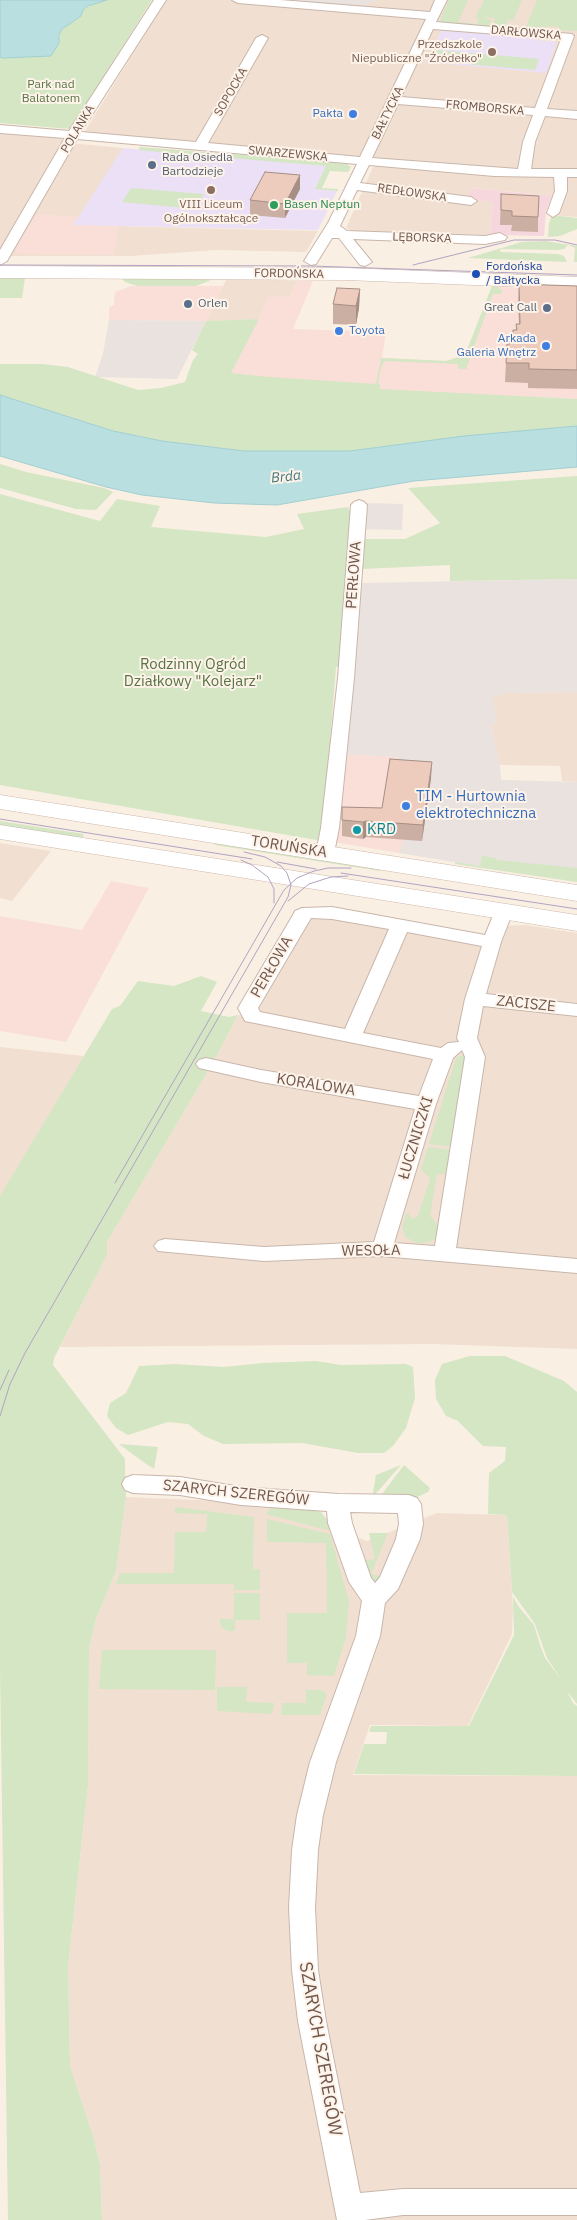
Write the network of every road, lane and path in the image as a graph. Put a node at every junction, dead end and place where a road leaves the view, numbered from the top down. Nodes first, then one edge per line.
1 (160, 0) edge
2 (238, 0) edge
3 (441, 0) edge
4 (432, 20) junction
5 (262, 38) dead end
6 (394, 100) junction
7 (539, 113) junction
8 (577, 115) edge
9 (0, 130) edge
10 (73, 136) junction
11 (200, 146) junction
12 (365, 161) junction
13 (524, 173) junction
14 (577, 173) edge
15 (560, 174) junction
16 (353, 186) junction
17 (470, 201) dead end
18 (553, 213) dead end
19 (335, 231) junction
20 (500, 237) dead end
21 (0, 261) edge
22 (311, 261) junction
23 (354, 270) junction
24 (577, 270) edge
25 (0, 272) edge
26 (327, 274) junction
27 (577, 283) edge
28 (359, 505) dead end
29 (0, 802) edge
30 (0, 832) edge
31 (324, 853) junction
32 (577, 893) edge
33 (504, 912) junction
34 (577, 923) edge
35 (400, 926) junction
36 (492, 942) junction
37 (475, 999) junction
38 (577, 1010) edge
39 (352, 1037) junction
40 (467, 1038) junction
41 (444, 1055) junction
42 (206, 1064) dead end
43 (426, 1104) junction
44 (165, 1246) dead end
45 (382, 1248) junction
46 (445, 1254) junction
47 (577, 1266) edge
48 (134, 1484) dead end
49 (338, 1503) junction
50 (374, 1598) junction
51 (577, 2202) edge
52 (350, 2214) edge

1 - 10 street, POLANKA
2 - 4 street
3 - 4 street, BAŁTYCKA
4 - 6 street, BAŁTYCKA
4 - 7 street, DARŁOWSKA
5 - 11 street, SOPOCKA
6 - 7 street, FROMBORSKA
6 - 12 street, BAŁTYCKA
7 - 8 street, FROMBORSKA
7 - 13 street, DARŁOWSKA
9 - 10 street, SWARZEWSKA
10 - 11 street, SWARZEWSKA
10 - 21 street, POLANKA
11 - 12 street, SWARZEWSKA
12 - 13 street, SWARZEWSKA
12 - 16 street, BAŁTYCKA
13 - 15 street, SWARZEWSKA
14 - 15 street, SWARZEWSKA
15 - 18 street
16 - 17 street, REDŁOWSKA
16 - 19 street, BAŁTYCKA
19 - 20 street, LĘBORSKA
19 - 22 street, BAŁTYCKA
19 - 23 street
21 - 22 main road, FORDOŃSKA
22 - 23 main road, FORDOŃSKA
22 - 26 main road
23 - 24 main road, FORDOŃSKA
23 - 26 main road, FORDOŃSKA
23 - 27 main road, FORDOŃSKA
25 - 26 main road, FORDOŃSKA
28 - 31 street, PERŁOWA
29 - 31 main road, TORUŃSKA
30 - 33 main road, TORUŃSKA
31 - 32 main road, TORUŃSKA
33 - 34 main road, TORUŃSKA
33 - 36 street
35 - 36 street, PERŁOWA
35 - 39 street
35 - 39 street, PERŁOWA
36 - 37 street
37 - 38 street, ZACISZE
37 - 40 street
39 - 41 street, PERŁOWA
40 - 41 street
40 - 46 street
41 - 43 street, ŁUCZNICZKI
42 - 43 street, KORALOWA
43 - 45 street, ŁUCZNICZKI
44 - 45 street, WESOŁA
45 - 46 street, WESOŁA
46 - 47 street, WESOŁA
48 - 49 street, SZARYCH SZEREGÓW
49 - 50 street
49 - 50 street, SZARYCH SZEREGÓW
50 - 52 street, SZARYCH SZEREGÓW
51 - 52 street, SZARYCH SZEREGÓW

